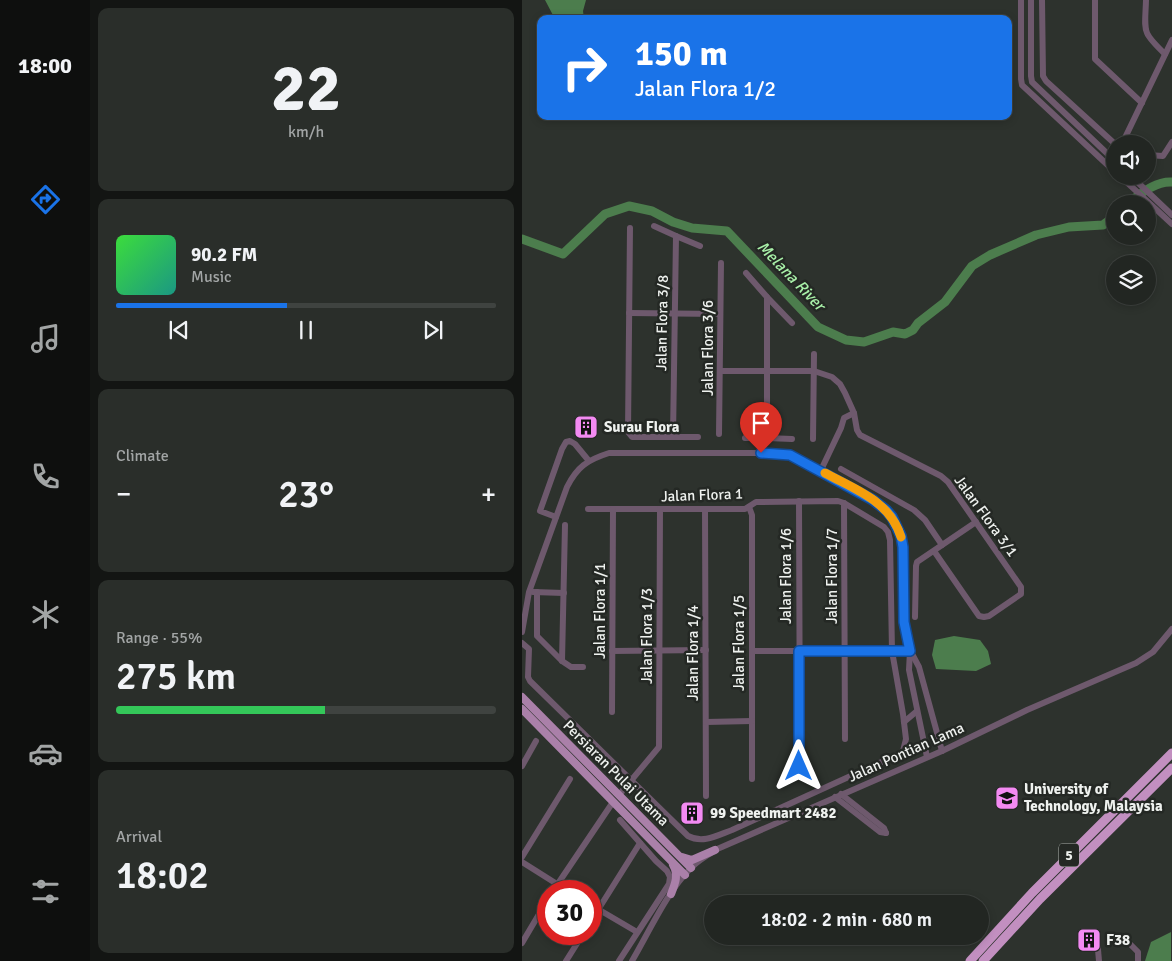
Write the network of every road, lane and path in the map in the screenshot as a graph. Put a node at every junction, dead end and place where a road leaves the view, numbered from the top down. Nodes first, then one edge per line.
1 (1021, 0) edge
2 (1031, 0) edge
3 (1042, 0) edge
4 (1095, 0) edge
5 (1146, 0) edge
6 (1172, 40) edge
7 (1165, 54) junction
8 (1142, 103) junction
9 (1126, 135) edge
10 (1106, 136) edge
11 (1172, 142) edge
12 (1106, 152) edge
13 (1156, 156) edge
14 (1106, 164) edge
15 (1130, 185) edge
16 (1141, 185) edge
17 (1143, 195) edge
18 (1148, 195) edge
19 (1156, 204) edge
20 (1156, 205) edge
21 (1172, 215) edge
22 (1172, 224) edge
23 (654, 226) dead end
24 (630, 228) dead end
25 (676, 236) junction
26 (700, 246) dead end
27 (721, 263) dead end
28 (746, 273) dead end
29 (767, 297) junction
30 (629, 313) junction
31 (675, 314) junction
32 (720, 314) junction
33 (792, 323) dead end
34 (814, 354) dead end
35 (720, 371) junction
36 (767, 371) junction
37 (814, 371) junction
38 (854, 413) junction
39 (720, 434) dead end
40 (673, 437) junction
41 (698, 437) dead end
42 (744, 438) dead end
43 (767, 438) junction
44 (792, 438) dead end
45 (813, 439) dead end
46 (589, 461) junction
47 (841, 469) dead end
48 (820, 470) junction
49 (799, 502) junction
50 (844, 503) junction
51 (749, 507) junction
52 (588, 509) dead end
53 (613, 509) junction
54 (660, 509) junction
55 (705, 509) junction
56 (556, 517) junction
57 (976, 522) junction
58 (565, 525) dead end
59 (942, 545) junction
60 (934, 550) junction
61 (529, 592) junction
62 (537, 592) junction
63 (564, 593) junction
64 (915, 617) dead end
65 (1172, 629) edge
66 (522, 632) edge
67 (522, 643) edge
68 (659, 650) junction
69 (706, 650) junction
70 (612, 651) junction
71 (799, 651) junction
72 (845, 651) junction
73 (892, 651) junction
74 (910, 651) junction
75 (752, 652) junction
76 (562, 661) junction
77 (583, 667) dead end
78 (522, 697) edge
79 (522, 709) edge
80 (917, 711) junction
81 (612, 712) dead end
82 (907, 720) junction
83 (752, 721) junction
84 (706, 722) junction
85 (921, 728) junction
86 (845, 739) dead end
87 (536, 741) dead end
88 (942, 750) junction
89 (1172, 753) edge
90 (927, 757) junction
91 (522, 766) edge
92 (1172, 768) edge
93 (800, 771) dead end
94 (570, 779) dead end
95 (752, 779) dead end
96 (632, 781) junction
97 (841, 794) junction
98 (619, 796) junction
99 (706, 796) dead end
100 (834, 797) junction
101 (613, 802) junction
102 (620, 820) dead end
103 (640, 843) junction
104 (715, 850) junction
105 (676, 854) junction
106 (522, 856) edge
107 (668, 857) junction
108 (522, 862) edge
109 (691, 868) junction
110 (685, 875) junction
111 (549, 880) edge
112 (560, 880) edge
113 (671, 894) junction
114 (602, 903) edge
115 (602, 911) edge
116 (537, 918) edge
117 (637, 932) junction
118 (1097, 938) dead end
119 (1126, 940) dead end
120 (522, 943) edge
121 (576, 945) edge
122 (566, 961) edge
123 (619, 961) edge
124 (632, 961) edge
125 (970, 961) edge
126 (983, 961) edge
127 (1099, 961) edge
128 (1138, 961) edge

1 - 14 street
2 - 12 street
3 - 10 street
4 - 8 street
5 - 7 street
6 - 7 street
7 - 8 street
8 - 9 street
11 - 13 street
15 - 17 street
16 - 18 street
19 - 21 street
20 - 22 street
23 - 25 street
24 - 30 street
25 - 26 street
25 - 31 street, Jalan Flora 3/8
27 - 32 street, Jalan Flora 3/6
28 - 29 street
29 - 33 street
29 - 36 street
30 - 31 street
30 - 40 street
31 - 32 street
31 - 40 street, Jalan Flora 3/8
32 - 35 street, Jalan Flora 3/6
34 - 37 street
35 - 36 street
35 - 39 street, Jalan Flora 3/6
36 - 37 street
36 - 43 street
37 - 38 street, Jalan Flora 3/1
37 - 45 street
38 - 48 street
38 - 57 street, Jalan Flora 3/1
40 - 41 street
42 - 43 street
43 - 44 street
46 - 48 street
46 - 56 street
46 - 56 street
47 - 59 street
48 - 74 street
49 - 50 street, Jalan Flora 1
49 - 51 street, Jalan Flora 1
49 - 71 street, Jalan Flora 1/6
50 - 72 street, Jalan Flora 1/7
50 - 73 street, Jalan Flora 1
51 - 55 street, Jalan Flora 1
51 - 75 street, Jalan Flora 1/5
52 - 53 street, Jalan Flora 1
53 - 54 street, Jalan Flora 1
53 - 70 street, Jalan Flora 1/1
54 - 55 street, Jalan Flora 1
54 - 68 street, Jalan Flora 1/3
55 - 69 street, Jalan Flora 1/4
56 - 61 street
57 - 59 street
57 - 60 street, Jalan Flora 3/1
58 - 63 street
59 - 60 street
60 - 64 street
61 - 62 street
61 - 66 street
62 - 63 street
62 - 76 street
63 - 76 street
65 - 88 street, Jalan Pontian Lama
67 - 96 street
68 - 69 street
68 - 70 street
68 - 96 street, Jalan Flora 1/3
69 - 84 street, Jalan Flora 1/4
70 - 81 street, Jalan Flora 1/1
71 - 72 street
71 - 75 street
71 - 93 street, Jalan Flora 1/6
72 - 73 street
72 - 86 street, Jalan Flora 1/7
73 - 74 street
73 - 82 street
74 - 80 street
74 - 88 street
75 - 83 street, Jalan Flora 1/5
76 - 77 street
78 - 98 main road, Persiaran Pulai Utama
79 - 101 main road, Persiaran Pulai Utama
80 - 82 street
80 - 85 street
82 - 85 street
82 - 96 street
83 - 84 street
83 - 95 street, Jalan Flora 1/5
84 - 99 street, Jalan Flora 1/4
85 - 90 street
87 - 91 street
88 - 90 street, Jalan Pontian Lama
89 - 125 highway, 5
90 - 97 street, Jalan Pontian Lama
92 - 126 highway, 5
94 - 106 street
96 - 98 street, Jalan Flora 1/3
97 - 100 street, Jalan Pontian Lama
97 - 100 street
98 - 101 main road
98 - 105 main road, Persiaran Pulai Utama
100 - 104 street, Jalan Pontian Lama
101 - 107 main road, Persiaran Pulai Utama
101 - 112 street
102 - 103 street
103 - 114 street
103 - 117 street
104 - 105 main road
104 - 109 street, Jalan Pontian Lama
105 - 109 main road, Persiaran Pulai Utama
107 - 110 main road, Persiaran Pulai Utama
107 - 113 main road
108 - 111 street
109 - 110 street, Jalan Pontian Lama
110 - 113 street, Jalan Pontian Lama
113 - 124 street, Jalan Pontian Lama
115 - 117 street
116 - 120 street
117 - 123 street
118 - 127 street
119 - 128 street
121 - 122 street

